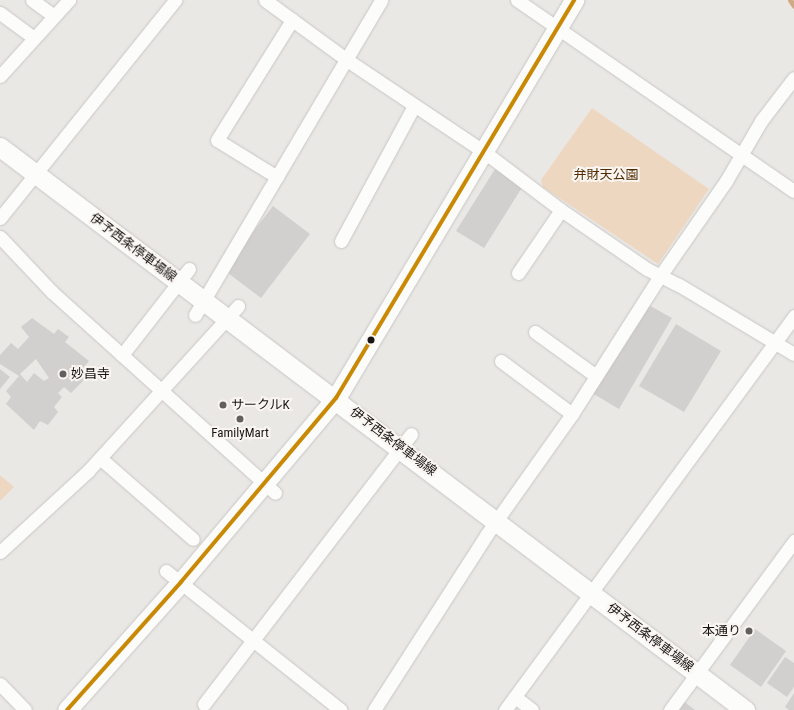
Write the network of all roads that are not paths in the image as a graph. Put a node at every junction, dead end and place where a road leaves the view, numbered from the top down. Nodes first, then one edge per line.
1 (32, 0) edge
2 (69, 0) edge
3 (175, 0) edge
4 (264, 0) edge
5 (381, 0) edge
6 (517, 0) edge
7 (574, 0) edge
8 (0, 13) edge
9 (54, 16) junction
10 (292, 20) junction
11 (558, 28) junction
12 (34, 38) junction
13 (347, 60) junction
14 (0, 76) edge
15 (794, 78) edge
16 (414, 106) junction
17 (0, 147) edge
18 (482, 151) junction
19 (741, 156) junction
20 (36, 174) junction
21 (277, 177) junction
22 (794, 191) edge
23 (561, 210) junction
24 (0, 218) edge
25 (0, 237) edge
26 (341, 241) dead end
27 (518, 273) dead end
28 (184, 276) junction
29 (660, 276) junction
30 (199, 308) junction
31 (233, 312) junction
32 (794, 316) edge
33 (535, 332) dead end
34 (775, 343) junction
35 (794, 354) edge
36 (122, 355) junction
37 (501, 361) dead end
38 (596, 376) junction
39 (161, 391) junction
40 (336, 398) junction
41 (572, 414) junction
42 (405, 441) junction
43 (100, 458) junction
44 (270, 488) junction
45 (498, 521) junction
46 (193, 539) dead end
47 (794, 541) edge
48 (0, 552) edge
49 (166, 571) dead end
50 (181, 582) junction
51 (591, 593) junction
52 (252, 640) junction
53 (697, 674) junction
54 (0, 684) edge
55 (515, 697) junction
56 (204, 704) dead end
57 (25, 710) edge
58 (67, 710) edge
59 (341, 710) edge
60 (374, 710) edge
61 (505, 710) edge
62 (532, 710) edge
63 (670, 710) edge
64 (745, 710) edge

1 - 9 street
2 - 9 street
3 - 20 street
4 - 10 street
5 - 13 street
6 - 11 street
7 - 11 main road
8 - 12 street
9 - 12 street
10 - 13 street
10 - 21 street
11 - 18 main road
11 - 19 street
12 - 14 street
13 - 16 street
13 - 21 street
15 - 19 street
16 - 18 street
16 - 26 street
17 - 20 main road, 伊予西条停車場線
18 - 23 street
18 - 40 main road
19 - 22 street
19 - 29 street
20 - 24 street
20 - 28 main road, 伊予西条停車場線
21 - 30 street
23 - 27 street
23 - 29 street
25 - 36 street
28 - 30 main road, 伊予西条停車場線
28 - 36 street
29 - 34 street
29 - 38 street
30 - 31 main road, 伊予西条停車場線
31 - 39 street
31 - 40 main road, 伊予西条停車場線
32 - 34 street
33 - 38 street
34 - 35 street
34 - 51 street
36 - 39 street
37 - 41 street
38 - 41 street
39 - 43 street
39 - 44 street
40 - 42 main road, 伊予西条停車場線
40 - 44 main road
41 - 45 street
42 - 45 main road, 伊予西条停車場線
42 - 52 street
43 - 46 street
43 - 48 street
44 - 50 main road
45 - 51 main road, 伊予西条停車場線
45 - 60 street
47 - 53 street
49 - 50 street
50 - 52 street
50 - 58 main road
51 - 53 main road, 伊予西条停車場線
51 - 55 street
52 - 56 street
52 - 59 street
53 - 63 street
53 - 64 main road, 伊予西条停車場線
54 - 57 street
55 - 61 street
55 - 62 street

